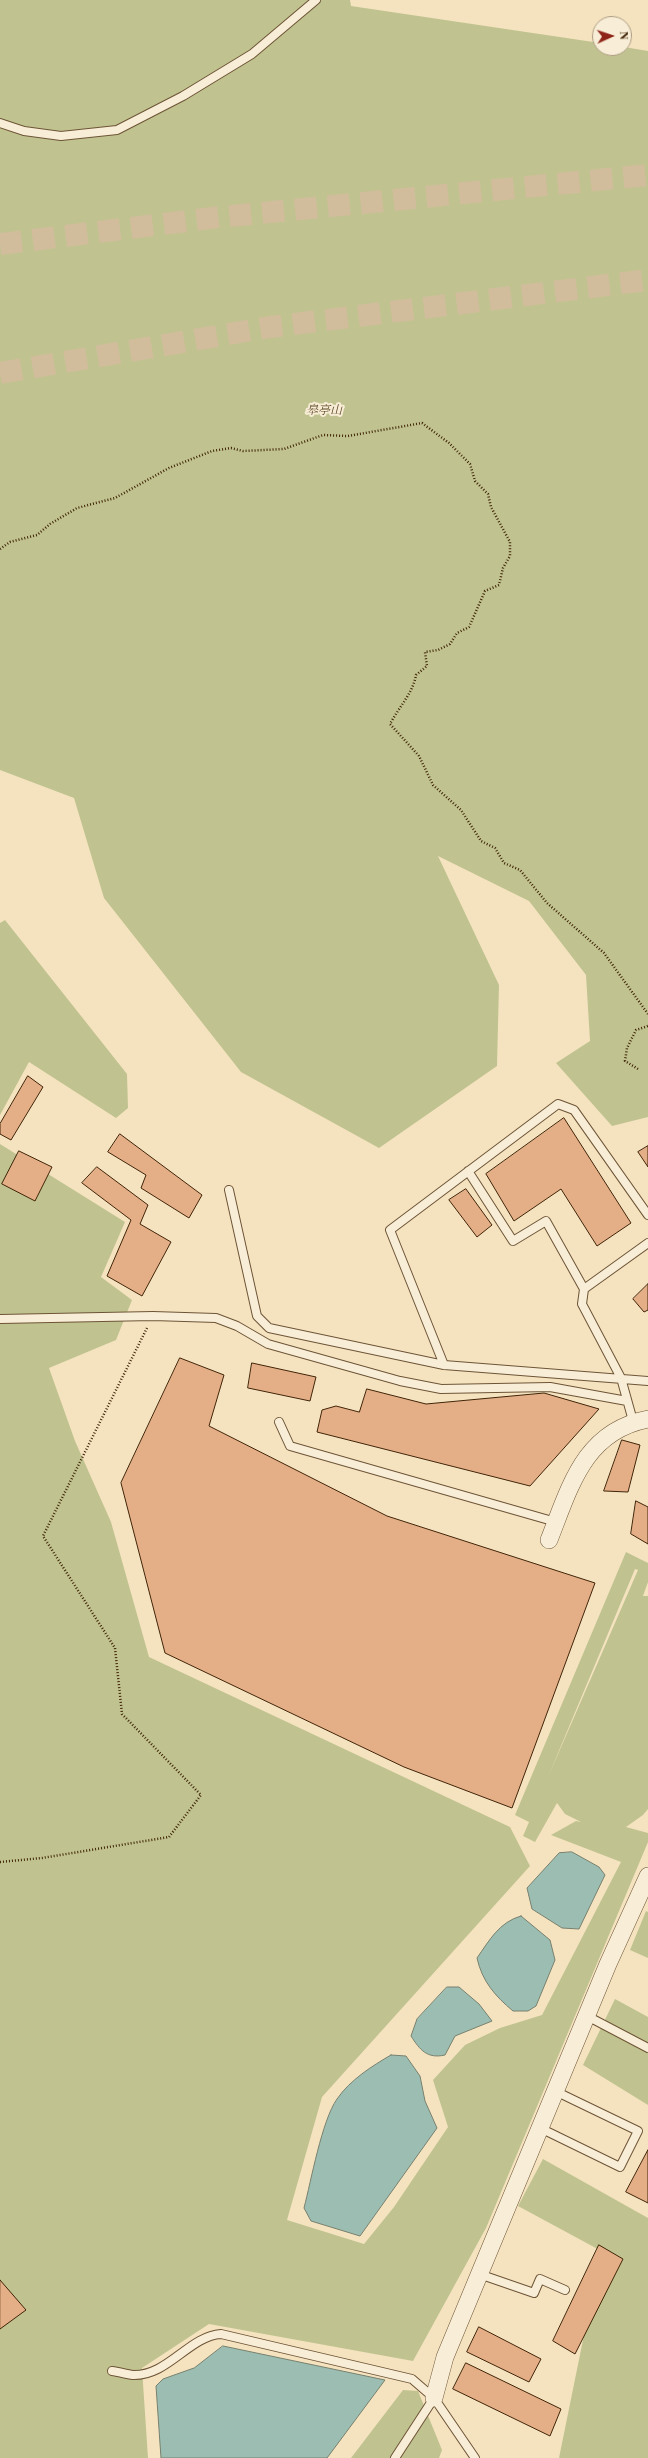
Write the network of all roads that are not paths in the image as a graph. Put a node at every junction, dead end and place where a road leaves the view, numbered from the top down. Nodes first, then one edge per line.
1 (316, 0) edge
2 (0, 122) edge
3 (468, 1172) junction
4 (229, 1190) dead end
5 (648, 1215) edge
6 (648, 1243) edge
7 (584, 1290) junction
8 (0, 1319) edge
9 (444, 1365) junction
10 (621, 1378) junction
11 (648, 1381) edge
12 (627, 1400) junction
13 (640, 1420) edge
14 (279, 1422) dead end
15 (556, 1522) junction
16 (549, 1540) dead end
17 (648, 1876) edge
18 (587, 2016) junction
19 (648, 2048) edge
20 (555, 2091) junction
21 (540, 2128) junction
22 (479, 2274) junction
23 (565, 2290) dead end
24 (112, 2371) dead end
25 (434, 2398) junction
26 (395, 2458) edge
27 (475, 2458) edge

1 - 2 lane
3 - 5 lane
3 - 7 lane
3 - 9 lane
4 - 9 lane
6 - 7 lane
7 - 10 lane
8 - 12 lane
9 - 10 lane
10 - 11 lane
10 - 12 lane
12 - 13 lane
13 - 15 street
14 - 15 lane
15 - 16 street
17 - 18 street
18 - 19 lane
18 - 20 street
20 - 21 street
20 - 21 lane
21 - 22 street
22 - 23 lane
22 - 25 street
24 - 25 lane
25 - 26 lane
25 - 27 lane

